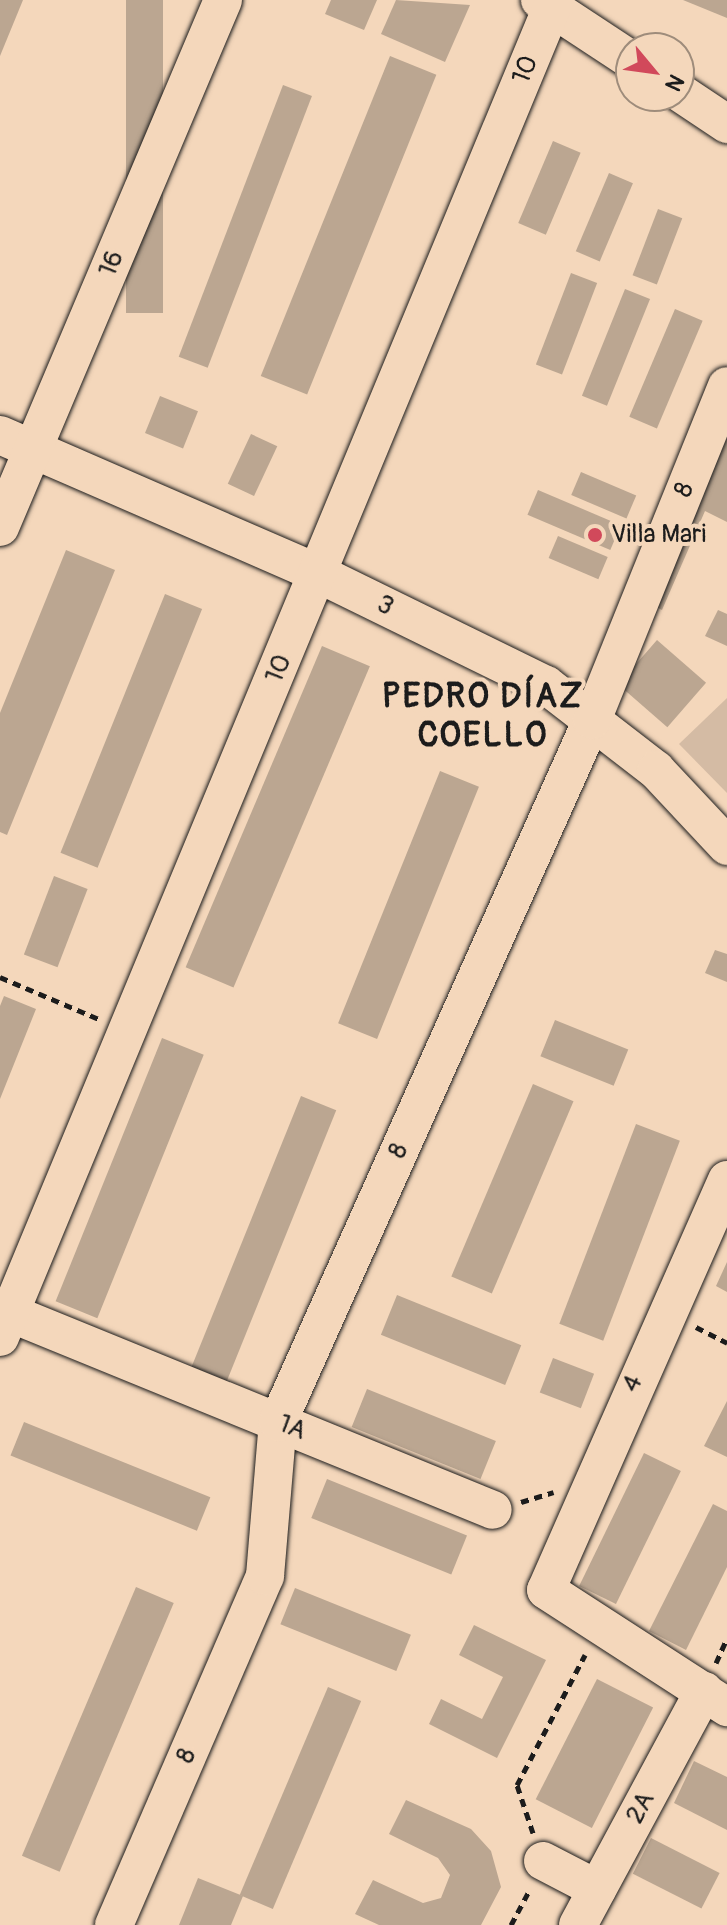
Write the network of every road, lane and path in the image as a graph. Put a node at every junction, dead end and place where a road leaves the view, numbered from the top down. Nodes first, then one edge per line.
1 (223, 0) edge
2 (549, 3) edge
3 (615, 49) edge
4 (695, 103) edge
5 (727, 124) edge
6 (727, 386) edge
7 (17, 442) edge
8 (0, 527) edge
9 (319, 574) junction
10 (592, 720) junction
11 (727, 846) edge
12 (0, 977) edge
13 (127, 1031) junction
14 (727, 1180) edge
15 (3, 1320) edge
16 (278, 1422) junction
17 (588, 1482) junction
18 (493, 1510) joint
19 (601, 1625) junction
20 (715, 1699) edge
21 (543, 1861) junction
22 (597, 1889) junction
23 (114, 1925) edge
24 (511, 1925) edge
25 (578, 1925) edge

1 - 7 street, 16
2 - 3 street
2 - 9 street, 10
4 - 5 street
6 - 10 street, 8
7 - 8 street, 16
7 - 9 street, 3
9 - 10 street, 3
9 - 13 street, 10
10 - 11 street, 3
10 - 16 street, 8
12 - 13 path
13 - 15 street, 10
14 - 17 street, 4
15 - 16 street, 1A
16 - 18 street, 1A
16 - 23 street, 8
17 - 18 path
17 - 19 street, 4
19 - 20 street
19 - 21 path
20 - 22 street, 2A
21 - 22 street
21 - 24 path
22 - 25 street, 2A

